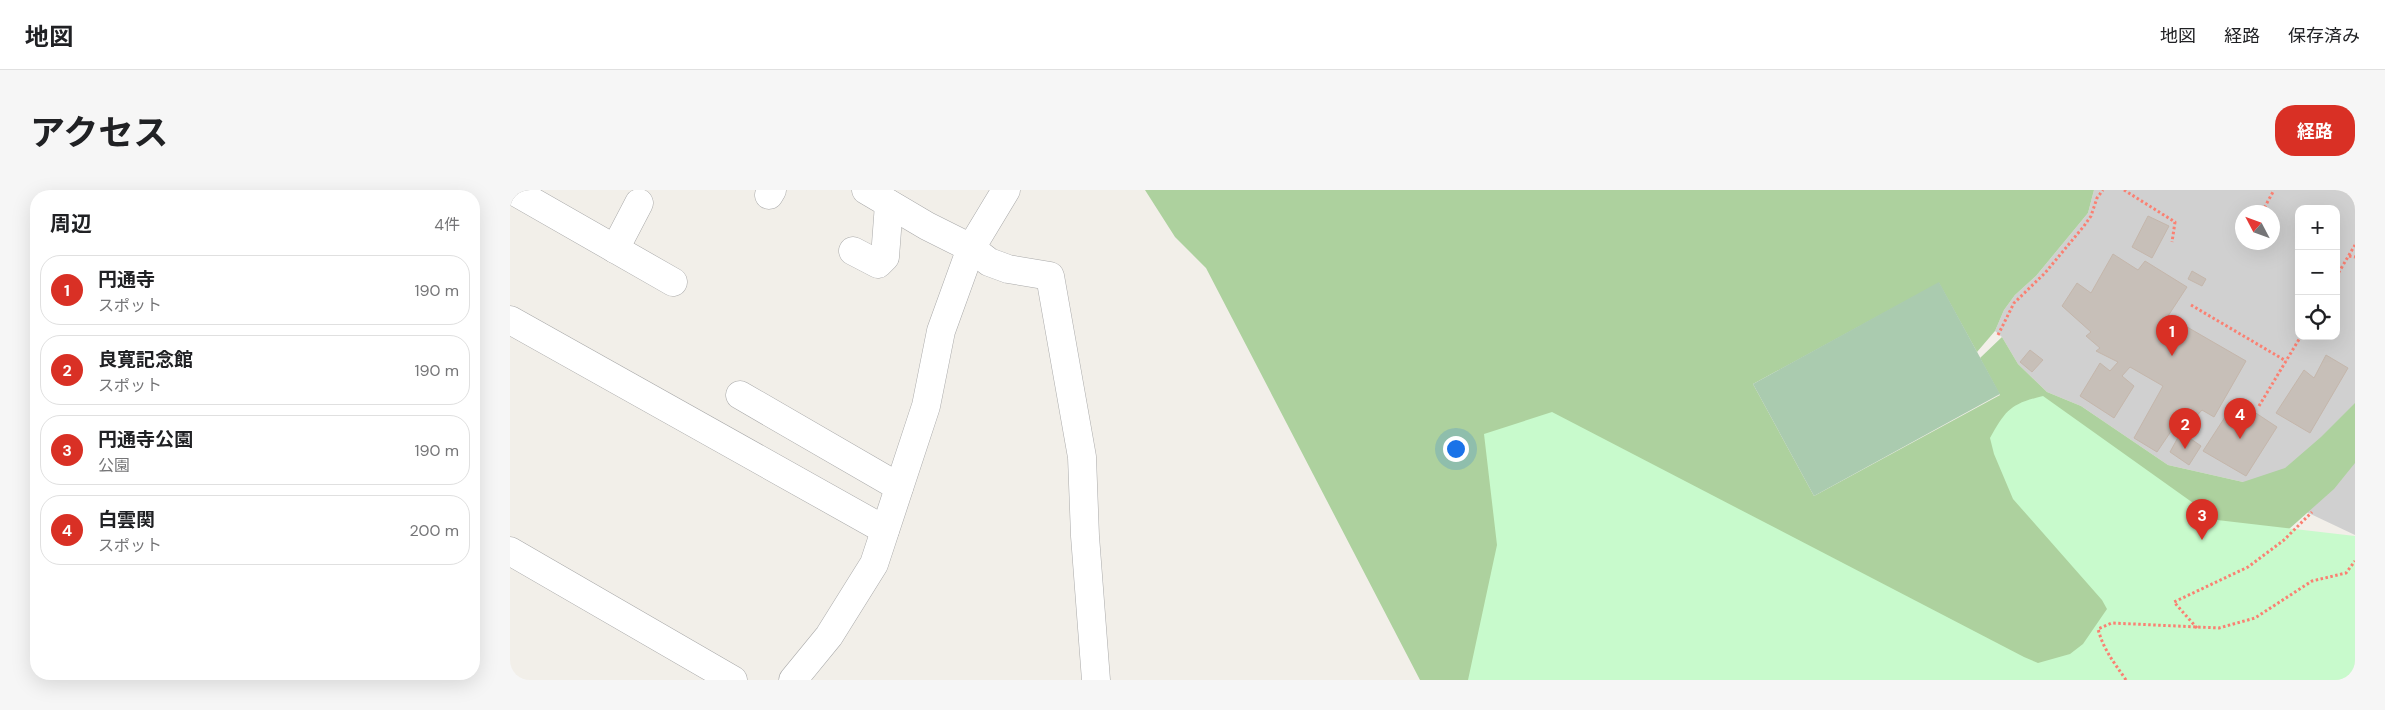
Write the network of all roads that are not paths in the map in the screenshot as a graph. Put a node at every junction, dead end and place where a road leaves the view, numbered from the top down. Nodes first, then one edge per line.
1 (512, 190) edge
2 (866, 190) edge
3 (1006, 190) edge
4 (639, 203) dead end
5 (889, 204) junction
6 (971, 248) junction
7 (615, 249) junction
8 (853, 250) dead end
9 (673, 282) dead end
10 (510, 320) edge
11 (740, 395) dead end
12 (899, 487) junction
13 (885, 530) junction
14 (510, 551) edge
15 (733, 680) edge
16 (792, 680) edge
17 (1096, 680) edge

1 - 7 street
2 - 5 street
3 - 6 street
4 - 7 street
5 - 6 street
5 - 8 street
6 - 12 street
6 - 17 street
7 - 9 street
10 - 13 street
11 - 12 street
12 - 13 street
13 - 16 street
14 - 15 street

